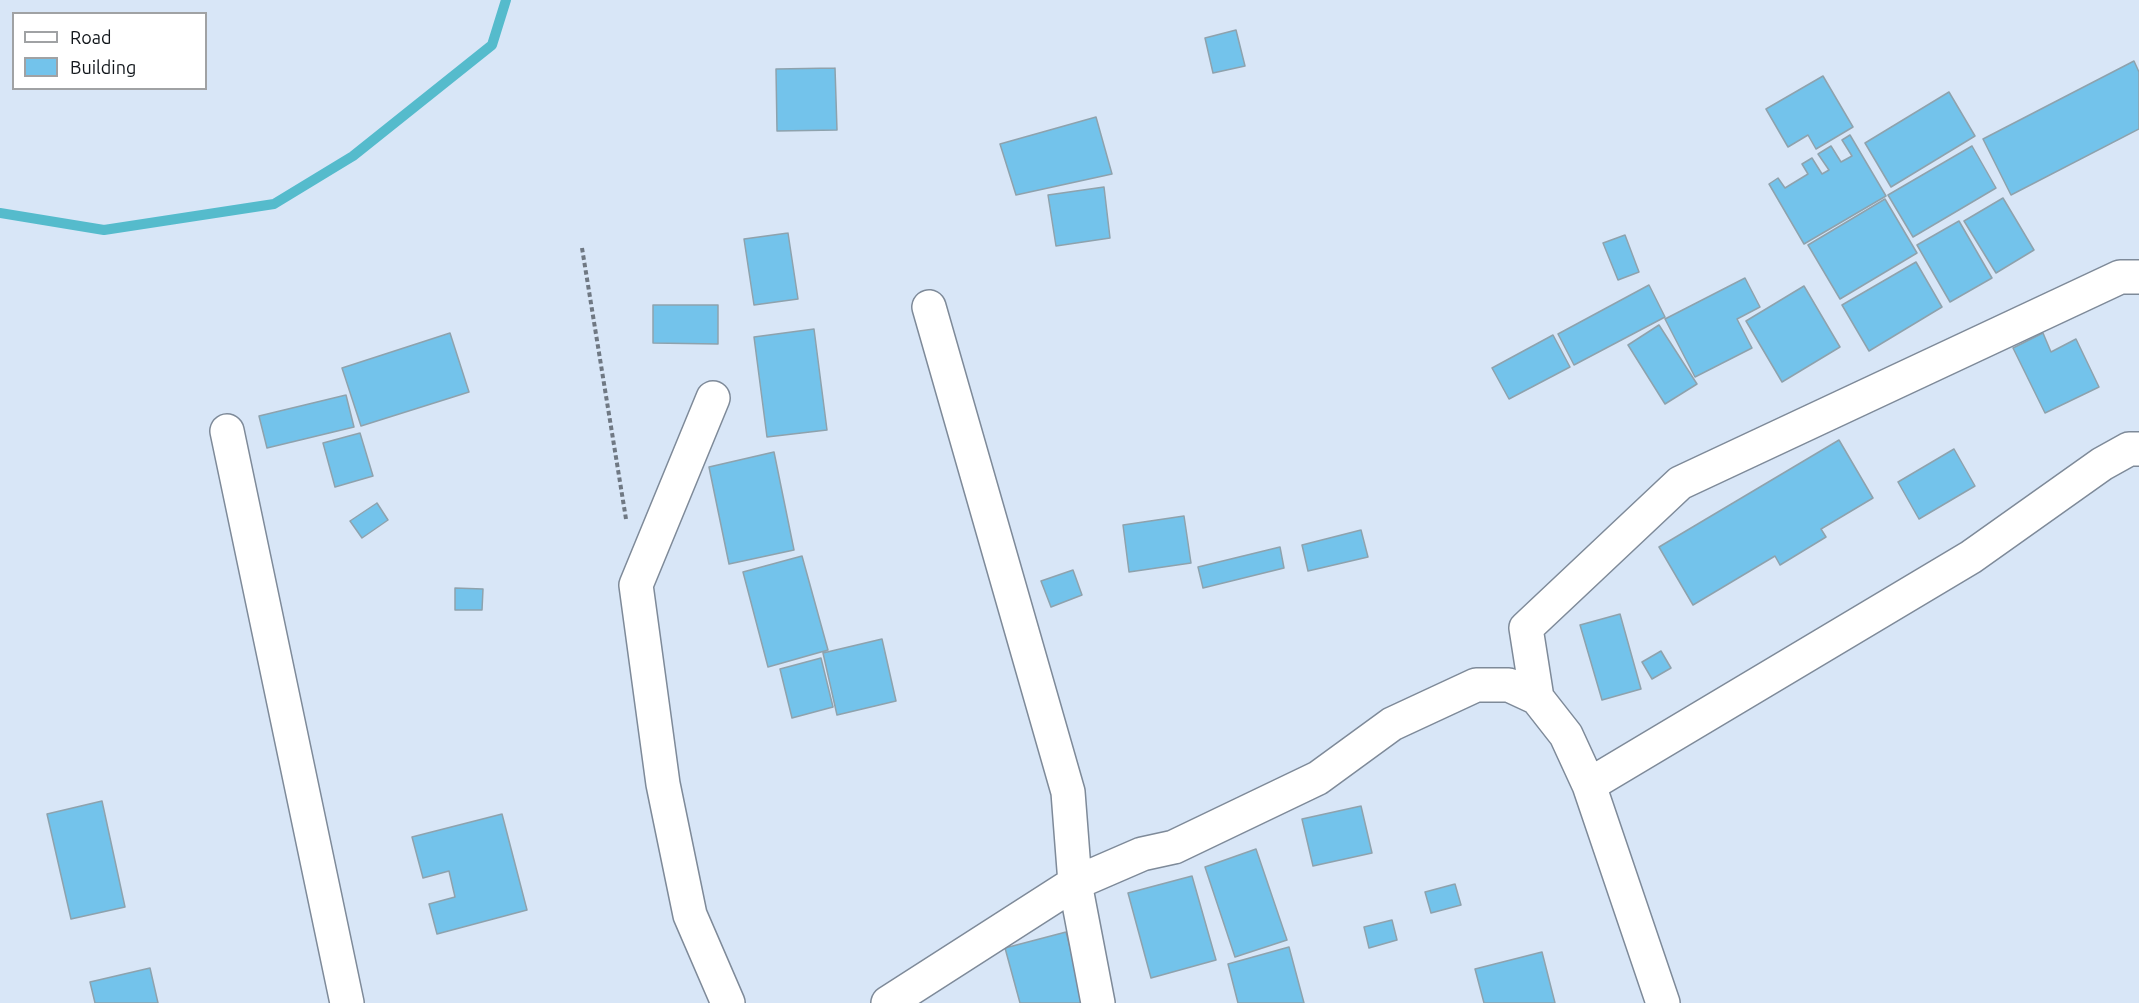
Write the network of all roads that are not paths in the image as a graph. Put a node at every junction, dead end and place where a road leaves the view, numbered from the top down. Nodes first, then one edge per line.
1 (2139, 277) edge
2 (929, 307) dead end
3 (713, 398) dead end
4 (227, 431) dead end
5 (2139, 449) edge
6 (1537, 698) junction
7 (1589, 785) junction
8 (1075, 883) junction
9 (347, 1003) edge
10 (728, 1003) edge
11 (888, 1003) edge
12 (1098, 1003) edge
13 (1663, 1003) edge

1 - 6 street
2 - 8 street
3 - 10 street
4 - 9 street
5 - 7 street
6 - 7 street
6 - 8 street
7 - 13 street
8 - 11 street
8 - 12 street

